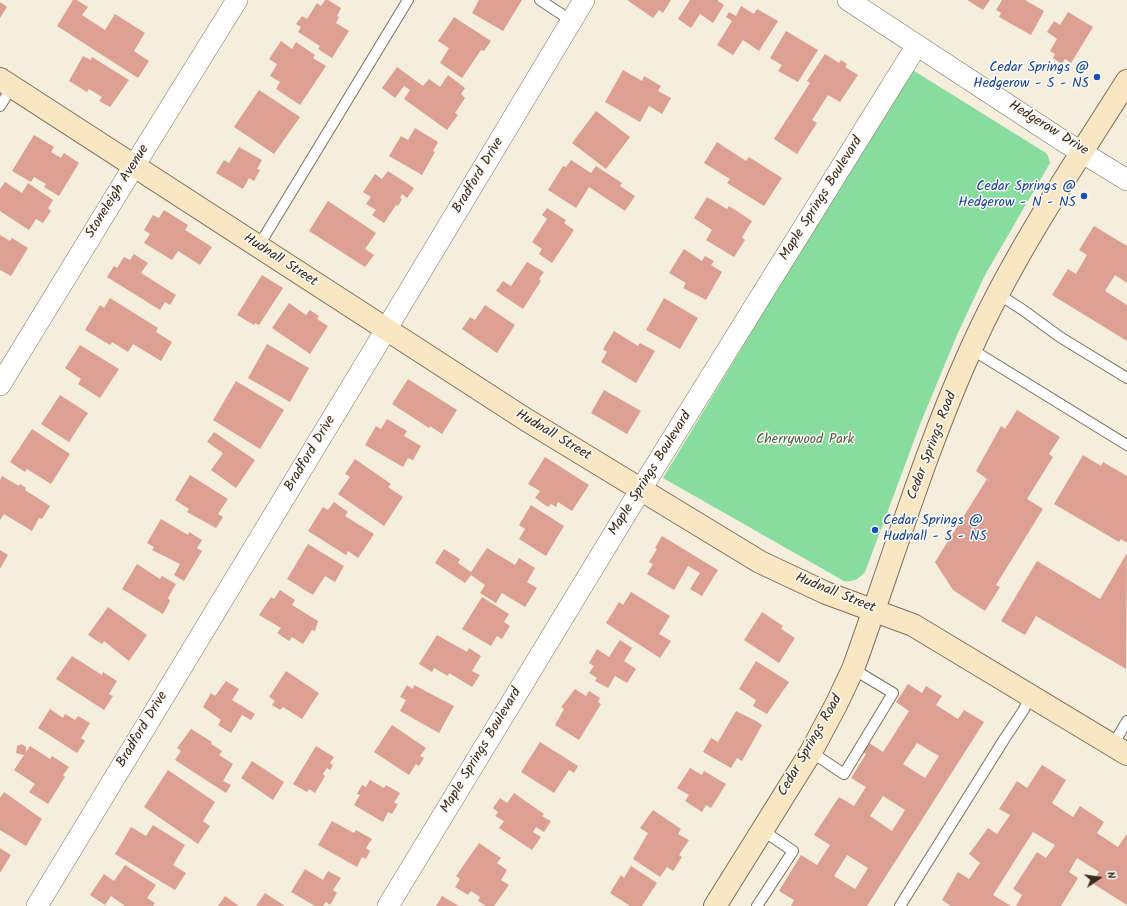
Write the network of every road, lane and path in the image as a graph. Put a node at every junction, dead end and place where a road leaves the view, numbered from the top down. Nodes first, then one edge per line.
1 (237, 0) edge
2 (408, 0) edge
3 (540, 0) edge
4 (584, 0) edge
5 (848, 0) edge
6 (572, 21) junction
7 (917, 45) junction
8 (1127, 81) edge
9 (6, 83) edge
10 (0, 106) edge
11 (1083, 152) junction
12 (134, 166) junction
13 (1127, 180) edge
14 (258, 247) junction
15 (998, 294) junction
16 (386, 330) junction
17 (971, 349) junction
18 (1127, 378) edge
19 (0, 385) edge
20 (1127, 445) edge
21 (641, 489) junction
22 (874, 611) junction
23 (853, 669) junction
24 (1031, 696) junction
25 (1127, 721) edge
26 (1120, 750) edge
27 (811, 752) junction
28 (762, 830) junction
29 (37, 906) edge
30 (388, 906) edge
31 (715, 906) edge
32 (757, 906) edge
33 (900, 906) edge

1 - 12 street, Stoneleigh Avenue
2 - 14 lane
3 - 6 lane
4 - 6 street, Bradford Drive
5 - 7 street, Hedgerow Drive
6 - 16 street, Bradford Drive
7 - 11 street, Hedgerow Drive
7 - 21 street, Maple Springs Boulevard
8 - 11 street, Cedar Springs Road
9 - 10 lane
9 - 12 street, Hudnall Street
11 - 13 street, Hedgerow Drive
11 - 15 street, Cedar Springs Road
12 - 14 street, Hudnall Street
12 - 19 street, Stoneleigh Avenue
14 - 16 street, Hudnall Street
15 - 17 street, Cedar Springs Road
15 - 18 lane
16 - 21 street, Hudnall Street
16 - 29 street, Bradford Drive
17 - 20 lane
17 - 22 street, Cedar Springs Road
21 - 22 street, Hudnall Street
21 - 30 street, Maple Springs Boulevard
22 - 23 street, Cedar Springs Road
22 - 24 street, Hudnall Street
23 - 27 street, Cedar Springs Road
23 - 27 lane
24 - 26 street, Hudnall Street
24 - 33 lane
25 - 26 lane
27 - 28 street, Cedar Springs Road
28 - 31 street, Cedar Springs Road
28 - 32 lane

